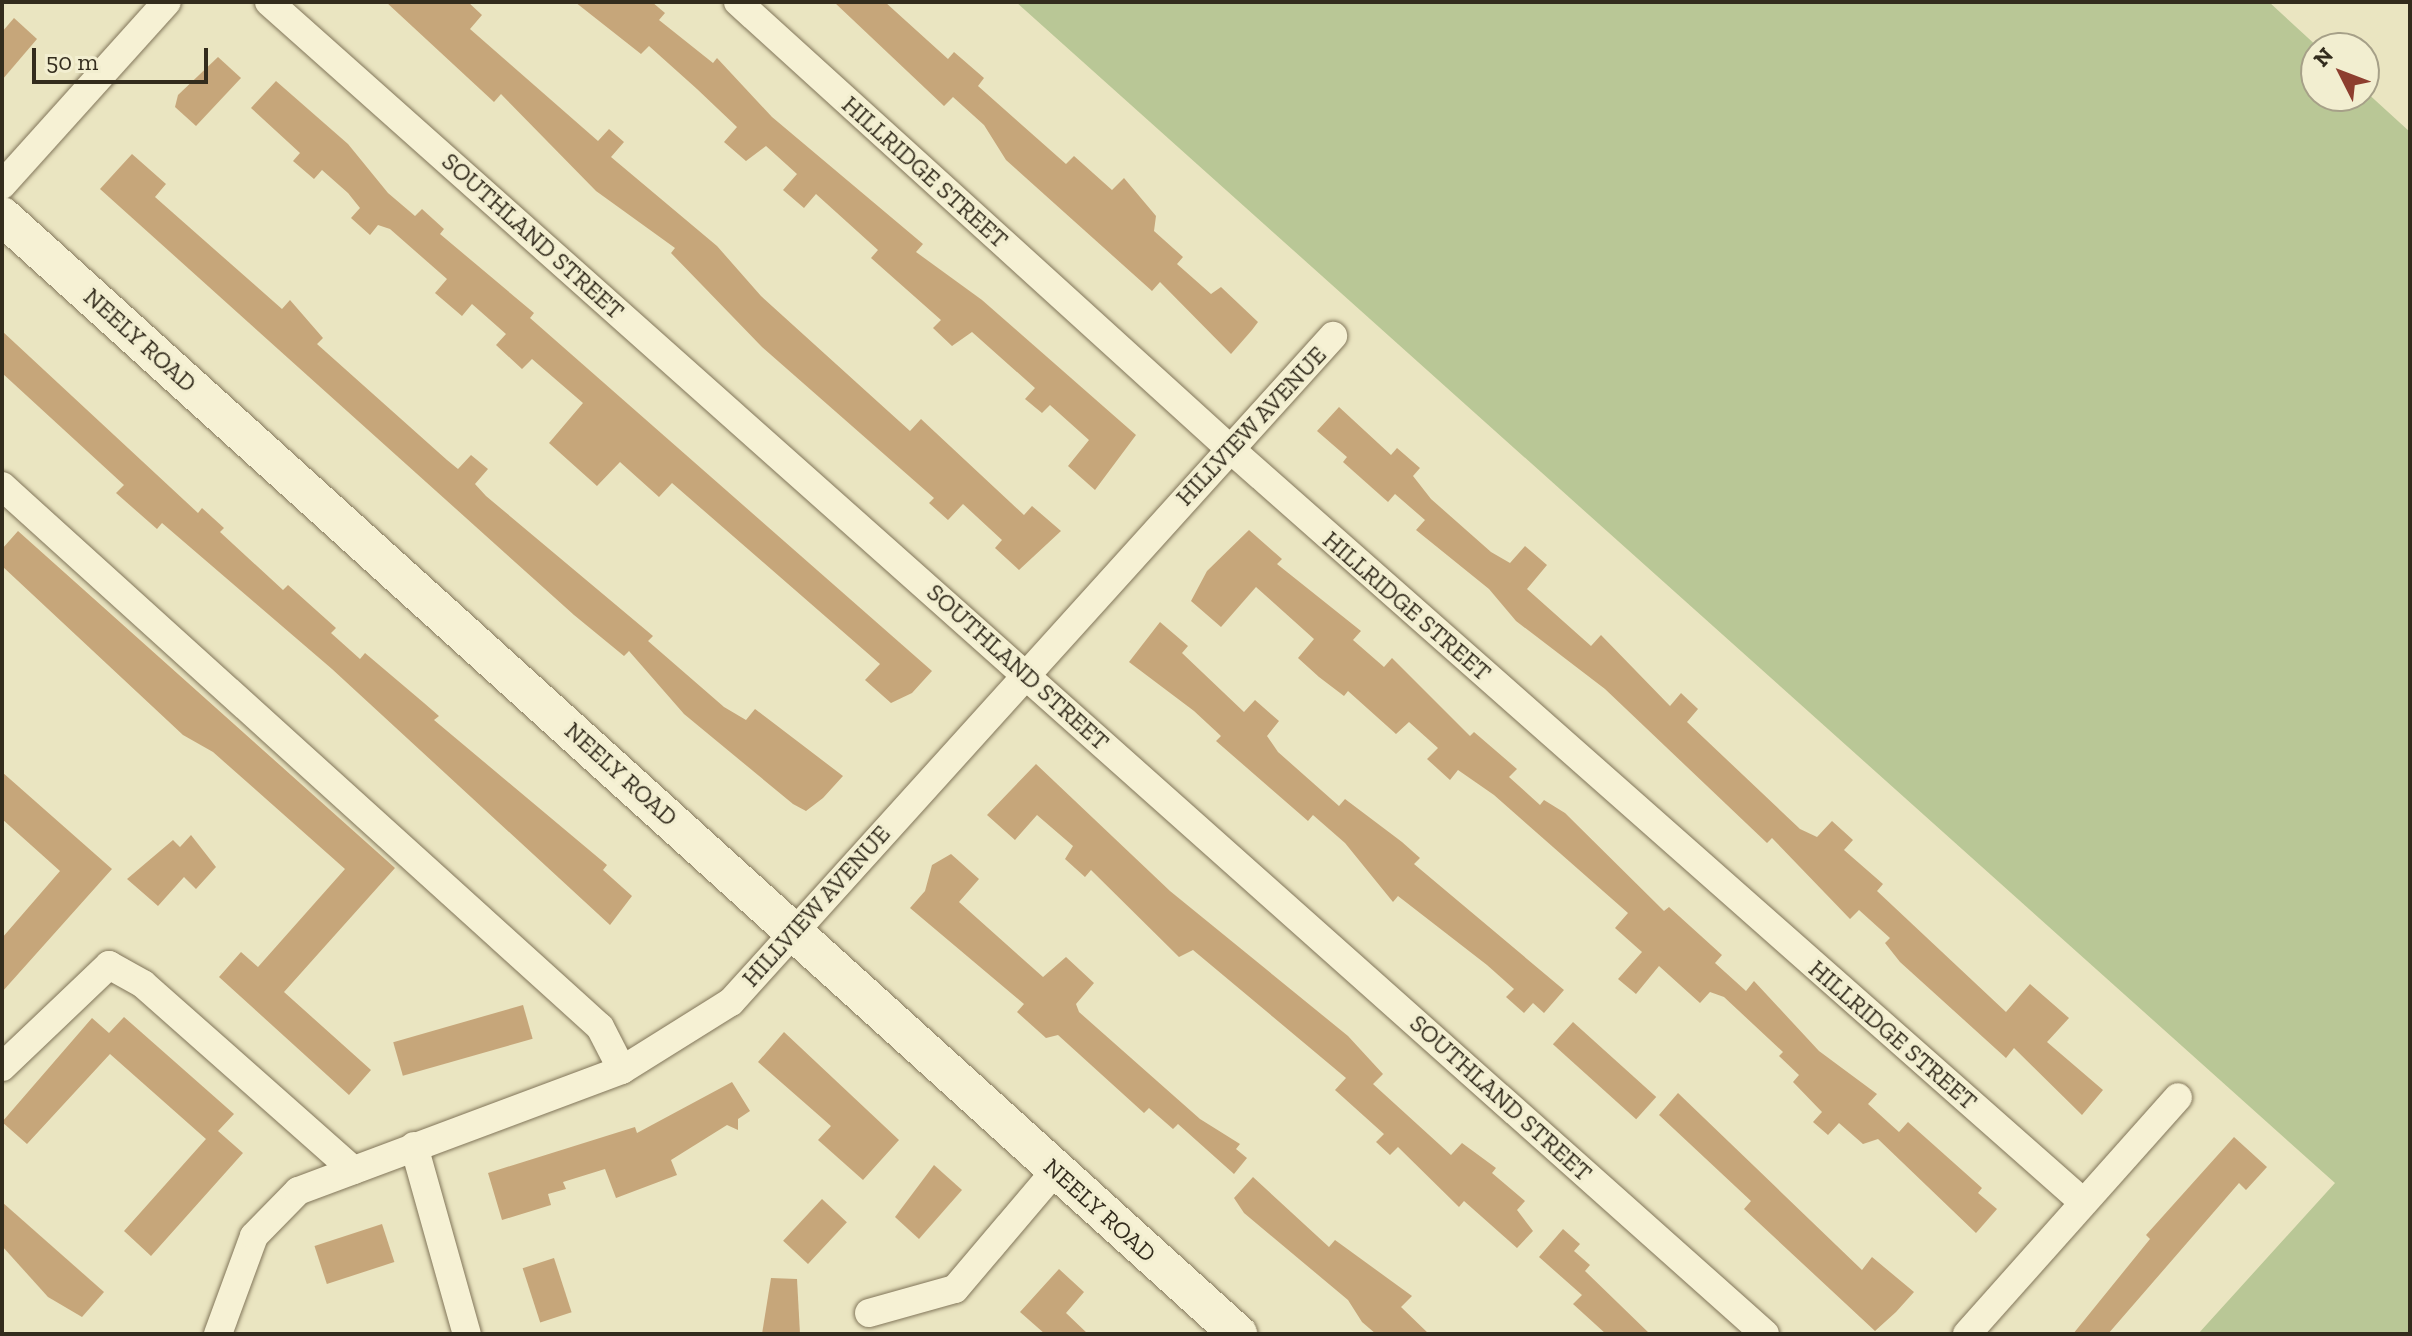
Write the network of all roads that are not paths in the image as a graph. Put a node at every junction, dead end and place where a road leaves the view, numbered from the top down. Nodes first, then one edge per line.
1 (167, 2) edge
2 (269, 2) edge
3 (738, 2) edge
4 (2, 185) edge
5 (2, 216) edge
6 (1333, 336) dead end
7 (1228, 447) junction
8 (2, 486) edge
9 (1028, 675) junction
10 (793, 930) junction
11 (2, 1067) edge
12 (622, 1070) junction
13 (2178, 1097) dead end
14 (414, 1146) junction
15 (353, 1170) junction
16 (1055, 1171) junction
17 (2083, 1202) junction
18 (869, 1313) dead end
19 (218, 1334) edge
20 (467, 1334) edge
21 (1238, 1334) edge
22 (1765, 1334) edge
23 (1967, 1334) edge

1 - 4 street
2 - 9 street, SOUTHLAND STREET
3 - 7 street, HILLRIDGE STREET
5 - 10 street, NEELY ROAD
6 - 7 street, HILLVIEW AVENUE
7 - 9 street, HILLVIEW AVENUE
7 - 17 street, HILLRIDGE STREET
8 - 12 street
9 - 10 street, HILLVIEW AVENUE
9 - 22 street, SOUTHLAND STREET
10 - 12 street, HILLVIEW AVENUE
10 - 16 street, NEELY ROAD
11 - 15 street
12 - 14 street, HILLVIEW AVENUE
13 - 17 street
14 - 15 street, HILLVIEW AVENUE
14 - 20 street
15 - 19 street, HILLVIEW AVENUE
16 - 18 street
16 - 21 street, NEELY ROAD
17 - 23 street

